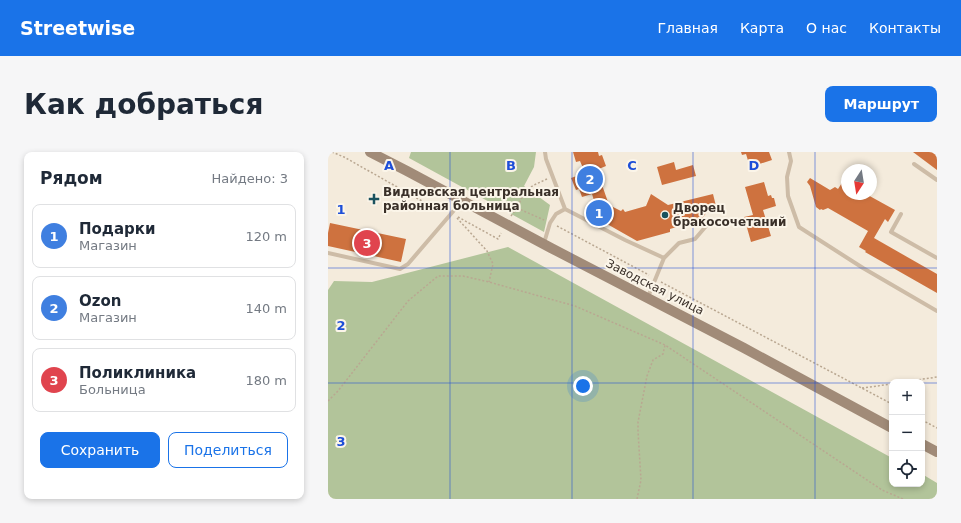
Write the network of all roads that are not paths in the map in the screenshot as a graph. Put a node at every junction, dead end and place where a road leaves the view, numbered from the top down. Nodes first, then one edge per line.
1 (370, 152) edge
2 (380, 152) edge
3 (545, 152) edge
4 (789, 152) edge
5 (914, 164) dead end
6 (407, 171) junction
7 (937, 180) edge
8 (462, 201) junction
9 (565, 209) junction
10 (901, 214) dead end
11 (712, 223) dead end
12 (543, 244) junction
13 (328, 253) edge
14 (664, 258) junction
15 (937, 258) edge
16 (647, 298) junction
17 (937, 311) edge
18 (889, 426) edge
19 (925, 446) edge
20 (937, 452) edge

1 - 6 street
2 - 6 street
3 - 9 lane
4 - 17 lane
5 - 7 lane
6 - 8 street, Заводская улица
8 - 12 street, Заводская улица
8 - 13 lane
9 - 12 lane
9 - 14 lane
10 - 15 lane
11 - 14 lane
12 - 16 street, Заводская улица
14 - 16 lane
16 - 18 street, Заводская улица
19 - 20 street

